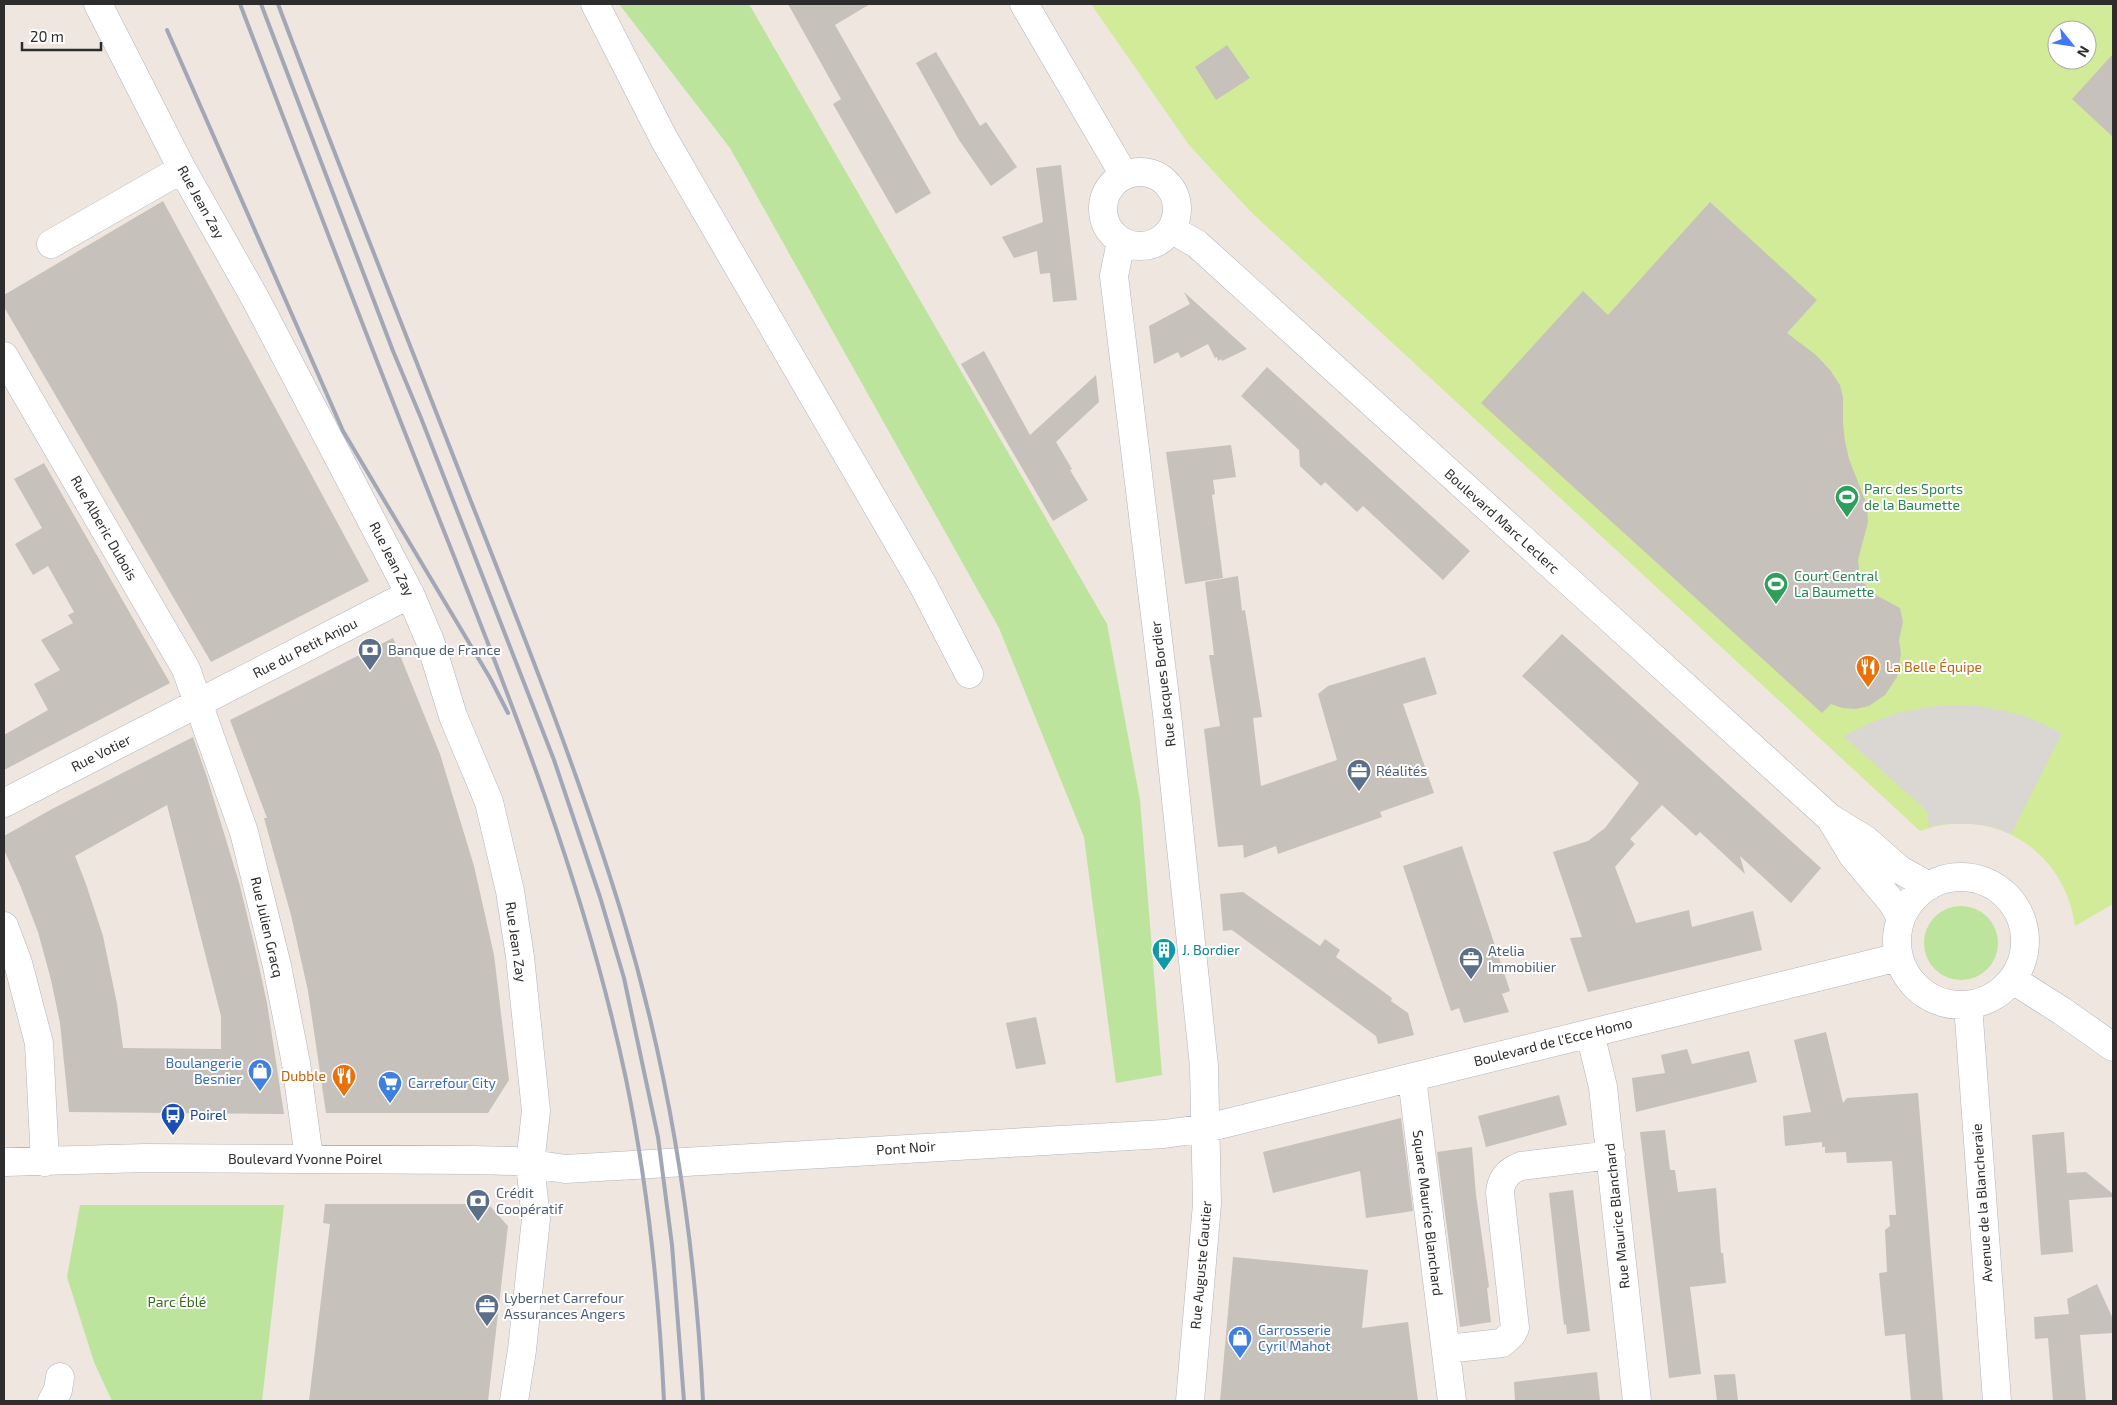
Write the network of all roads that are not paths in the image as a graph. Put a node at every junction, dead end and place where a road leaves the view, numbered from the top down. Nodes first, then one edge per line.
1 (98, 4) edge
2 (595, 4) edge
3 (1024, 4) edge
4 (182, 169) junction
5 (1124, 175) junction
6 (1171, 229) junction
7 (1121, 241) junction
8 (51, 244) dead end
9 (4, 356) edge
10 (410, 594) junction
11 (969, 674) dead end
12 (199, 702) junction
13 (4, 803) edge
14 (1830, 818) junction
15 (1929, 886) junction
16 (1901, 918) junction
17 (4, 926) edge
18 (1899, 957) junction
19 (2013, 980) junction
20 (1968, 1005) junction
21 (1590, 1033) junction
22 (2113, 1047) edge
23 (1412, 1078) junction
24 (1206, 1128) junction
25 (1611, 1155) junction
26 (309, 1158) junction
27 (4, 1162) edge
28 (45, 1162) junction
29 (530, 1164) junction
30 (606, 1167) joint
31 (1446, 1349) junction
32 (514, 1401) edge
33 (1190, 1401) edge
34 (1452, 1401) edge
35 (1637, 1401) edge
36 (1997, 1401) edge

1 - 4 street, Rue Jean Zay
2 - 11 street
3 - 5 street
4 - 8 street
4 - 10 street, Rue Jean Zay
5 - 6 street
5 - 7 street
6 - 7 street
6 - 14 street, Boulevard Marc Leclerc
7 - 24 street, Rue Jacques Bordier
9 - 12 street, Rue Alberic Dubois
10 - 12 street, Rue du Petit Anjou
10 - 29 street, Rue Jean Zay
12 - 13 street, Rue Votier
12 - 26 street, Rue Julien Gracq
14 - 15 street, Boulevard Marc Leclerc
14 - 16 street, Boulevard Marc Leclerc
15 - 16 street
15 - 19 street
16 - 18 street
17 - 28 street
18 - 20 street
18 - 21 street, Boulevard de l'Ecce Homo
19 - 20 street
19 - 22 street
20 - 36 street, Avenue de la Blancheraie
21 - 23 street, Boulevard de l'Ecce Homo
21 - 25 street, Rue Maurice Blanchard
23 - 24 street, Boulevard de l'Ecce Homo
23 - 31 street, Square Maurice Blanchard
24 - 30 street, Pont Noir
24 - 33 street, Rue Auguste Gautier
25 - 31 street
25 - 35 street, Rue Maurice Blanchard
26 - 28 street, Boulevard Yvonne Poirel
26 - 29 street, Boulevard Yvonne Poirel
27 - 28 street, Boulevard Yvonne Poirel
29 - 30 street, Boulevard Yvonne Poirel
29 - 32 street, Rue Jean Zay
31 - 34 street, Square Maurice Blanchard

